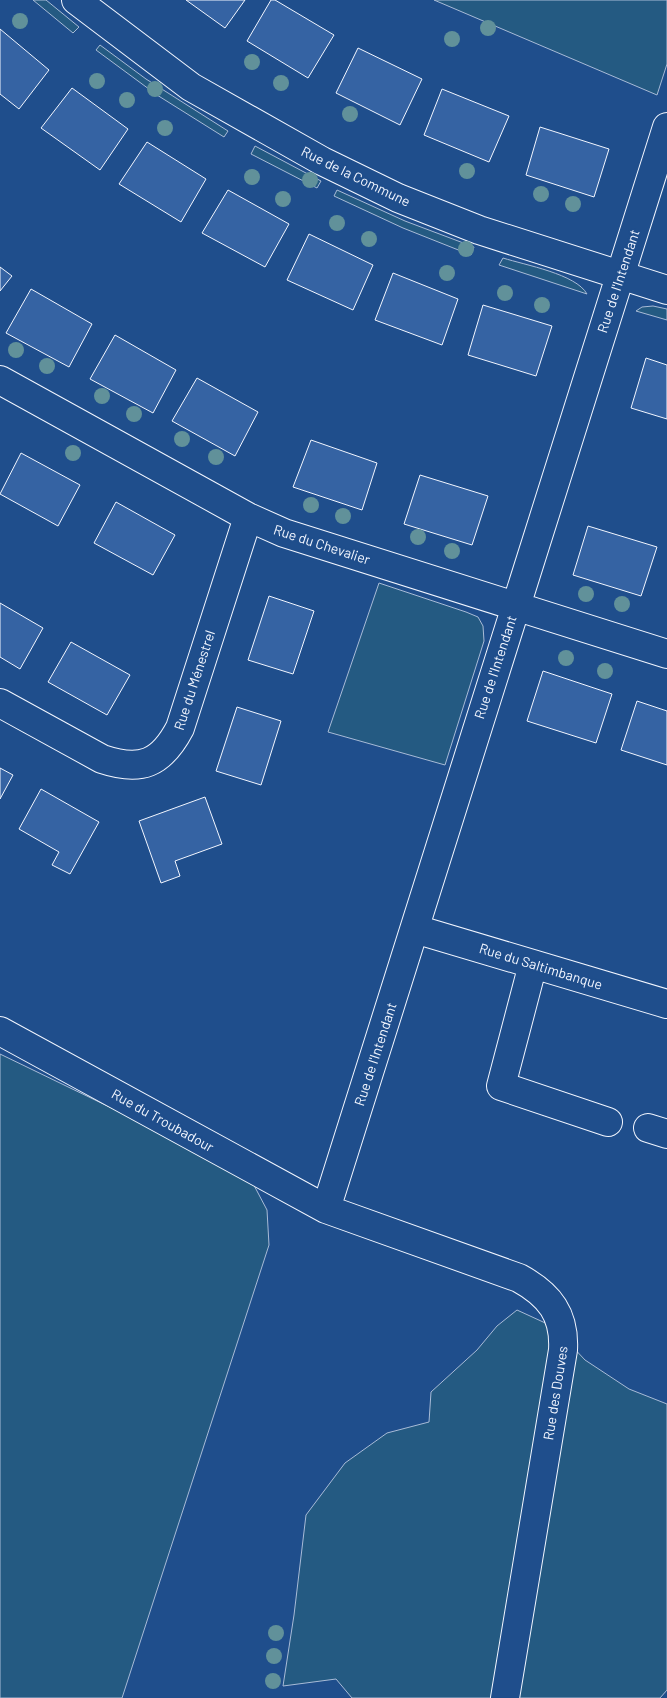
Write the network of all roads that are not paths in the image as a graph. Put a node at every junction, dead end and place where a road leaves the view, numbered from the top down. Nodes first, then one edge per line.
1 (76, 0) edge
2 (667, 127) edge
3 (620, 275) junction
4 (667, 290) edge
5 (0, 380) edge
6 (248, 517) junction
7 (515, 607) junction
8 (667, 654) edge
9 (0, 703) edge
10 (415, 929) junction
11 (533, 964) junction
12 (667, 1004) edge
13 (0, 1031) edge
14 (608, 1122) dead end
15 (326, 1209) junction
16 (505, 1698) edge

1 - 3 street, Rue de la Commune
2 - 3 street, Rue de l'Intendant
3 - 4 street, Rue de la Commune
3 - 7 street, Rue de l'Intendant
5 - 6 street, Rue du Chevalier
6 - 7 street, Rue du Chevalier
6 - 9 street, Rue du Ménestrel
7 - 8 street, Rue du Chevalier
7 - 10 street, Rue de l'Intendant
10 - 11 street, Rue du Saltimbanque
10 - 15 street, Rue de l'Intendant
11 - 12 street, Rue du Saltimbanque
11 - 14 street
13 - 15 street, Rue du Troubadour
15 - 16 street, Rue des Douves

